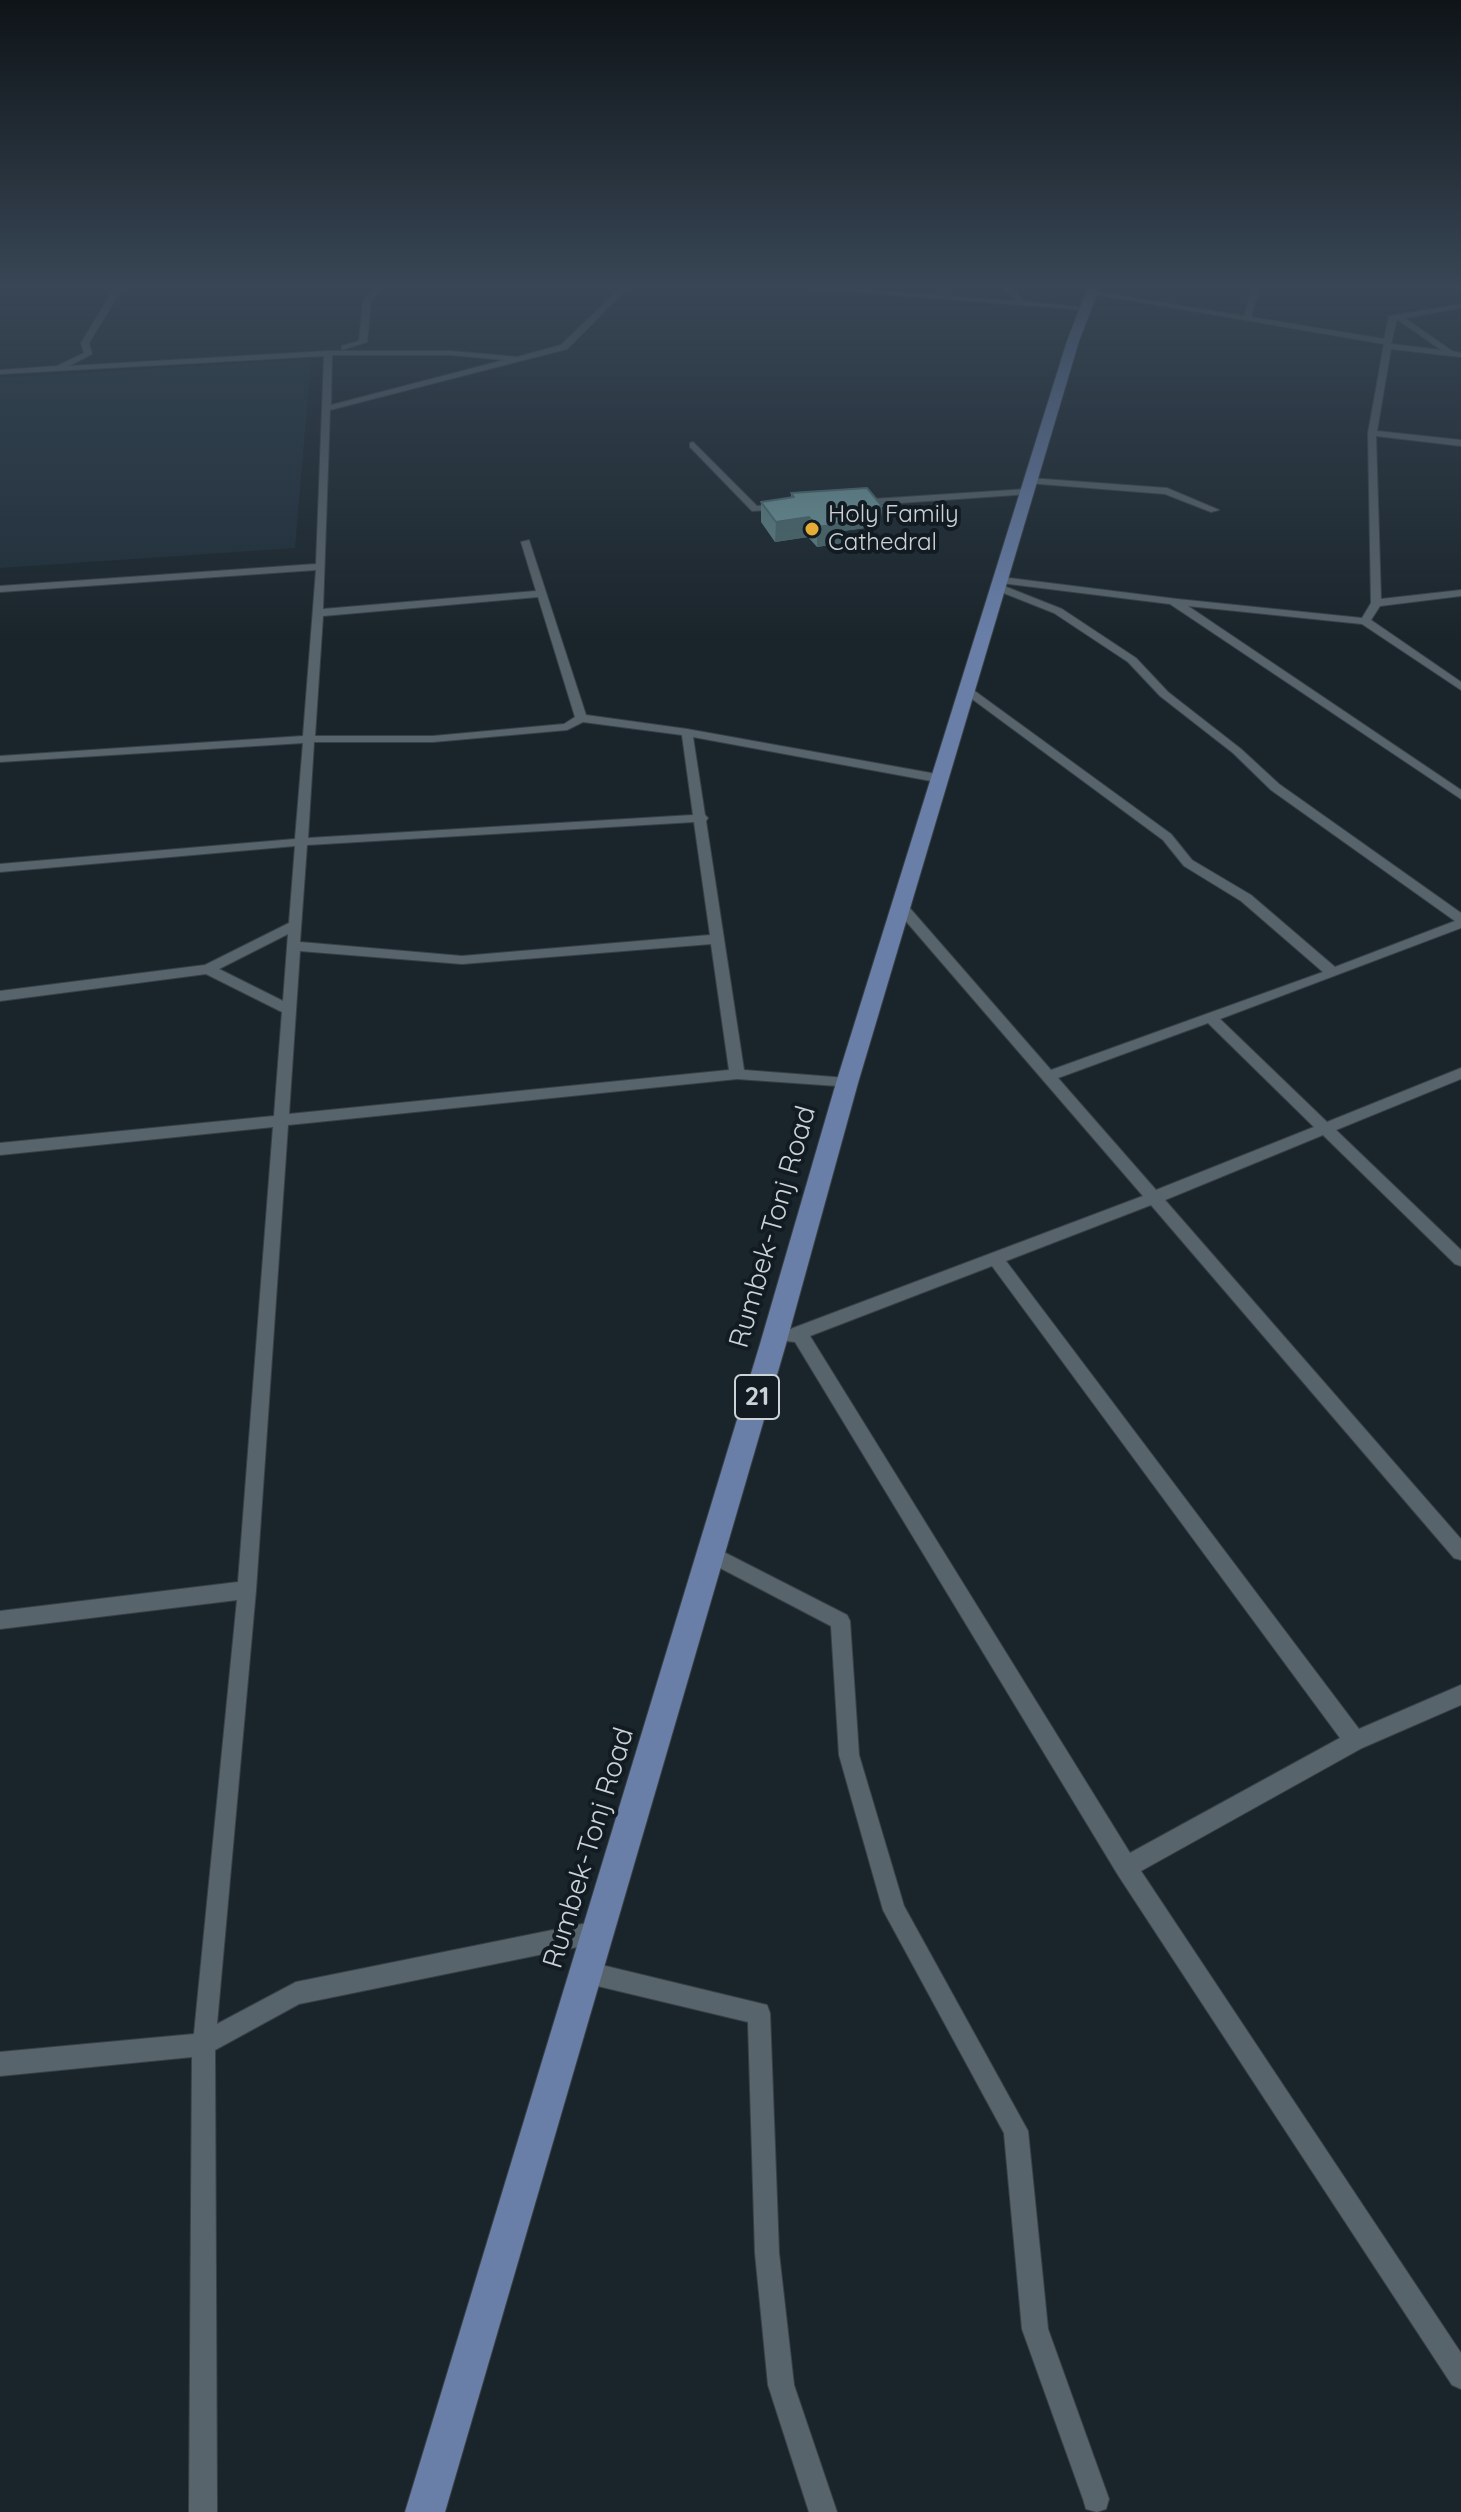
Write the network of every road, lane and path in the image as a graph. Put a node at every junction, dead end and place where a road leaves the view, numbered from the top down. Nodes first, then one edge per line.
1 (326, 401) edge
2 (356, 401) edge
3 (1056, 401) edge
4 (1377, 401) edge
5 (326, 409) junction
6 (1372, 433) junction
7 (1461, 443) edge
8 (693, 445) dead end
9 (1029, 487) junction
10 (846, 503) edge
11 (800, 506) edge
12 (1214, 510) dead end
13 (526, 542) dead end
14 (321, 567) junction
15 (1001, 584) junction
16 (0, 589) edge
17 (1461, 593) edge
18 (542, 594) junction
19 (1173, 601) junction
20 (1376, 603) junction
21 (318, 613) junction
22 (1365, 621) junction
23 (1461, 687) edge
24 (968, 691) junction
25 (581, 718) junction
26 (687, 732) junction
27 (309, 739) junction
28 (0, 759) edge
29 (942, 779) junction
30 (1461, 795) edge
31 (702, 818) junction
32 (301, 842) junction
33 (0, 868) edge
34 (903, 909) junction
35 (1461, 921) edge
36 (295, 925) junction
37 (717, 939) junction
38 (294, 946) junction
39 (208, 969) junction
40 (1333, 973) junction
41 (0, 996) edge
42 (288, 1009) junction
43 (1210, 1017) junction
44 (1461, 1073) edge
45 (737, 1074) junction
46 (1049, 1076) junction
47 (847, 1083) junction
48 (281, 1123) junction
49 (1326, 1128) junction
50 (0, 1149) edge
51 (1156, 1197) junction
52 (995, 1259) junction
53 (1461, 1260) edge
54 (799, 1333) junction
55 (773, 1344) junction
56 (1461, 1552) edge
57 (710, 1553) junction
58 (247, 1590) junction
59 (0, 1620) edge
60 (1461, 1695) edge
61 (1355, 1741) junction
62 (1126, 1867) junction
63 (597, 1932) junction
64 (585, 1972) junction
65 (204, 2044) junction
66 (0, 2064) edge
67 (1461, 2376) edge
68 (1096, 2499) dead end
69 (203, 2512) edge
70 (425, 2512) edge
71 (823, 2512) edge

1 - 5 street
2 - 5 street
3 - 9 main road, Rumbek-Tonj Road / 21
4 - 6 street
5 - 14 street
6 - 7 street
6 - 20 street
8 - 11 street
9 - 10 street
9 - 12 street
9 - 15 main road, Rumbek-Tonj Road / 21
13 - 18 street
14 - 16 street
14 - 21 street
15 - 19 street
15 - 24 main road, Rumbek-Tonj Road / 21
15 - 35 street
17 - 20 street
18 - 21 street
18 - 25 street
19 - 22 street
19 - 30 street
20 - 22 street
21 - 27 street
22 - 23 street
24 - 29 main road, Rumbek-Tonj Road / 21
24 - 40 street
25 - 26 street
25 - 27 street
26 - 29 street
26 - 31 street
27 - 28 street
27 - 32 street
29 - 34 main road, Rumbek-Tonj Road / 21
31 - 32 street
31 - 37 street
32 - 33 street
32 - 36 street
34 - 46 street
34 - 47 main road, Rumbek-Tonj Road / 21
35 - 40 street
36 - 38 street
36 - 39 street
37 - 38 street
37 - 45 street
38 - 42 street
39 - 41 street
39 - 42 street
40 - 43 street
42 - 48 street
43 - 46 street
43 - 49 street
44 - 49 street
45 - 47 street
45 - 48 street
46 - 51 street
47 - 55 main road, Rumbek-Tonj Road / 21
48 - 50 street
48 - 58 street
49 - 51 street
49 - 53 street
51 - 52 street
51 - 56 street
52 - 54 street
52 - 61 street
54 - 55 street
54 - 62 street
55 - 57 main road, Rumbek-Tonj Road / 21
57 - 63 main road, Rumbek-Tonj Road / 21
57 - 68 street
58 - 59 street
58 - 65 street
60 - 61 street
61 - 62 street
62 - 67 street
63 - 64 main road, Rumbek-Tonj Road / 21
63 - 65 street
64 - 70 main road, Rumbek-Tonj Road / 21
64 - 71 street
65 - 66 street
65 - 69 street

